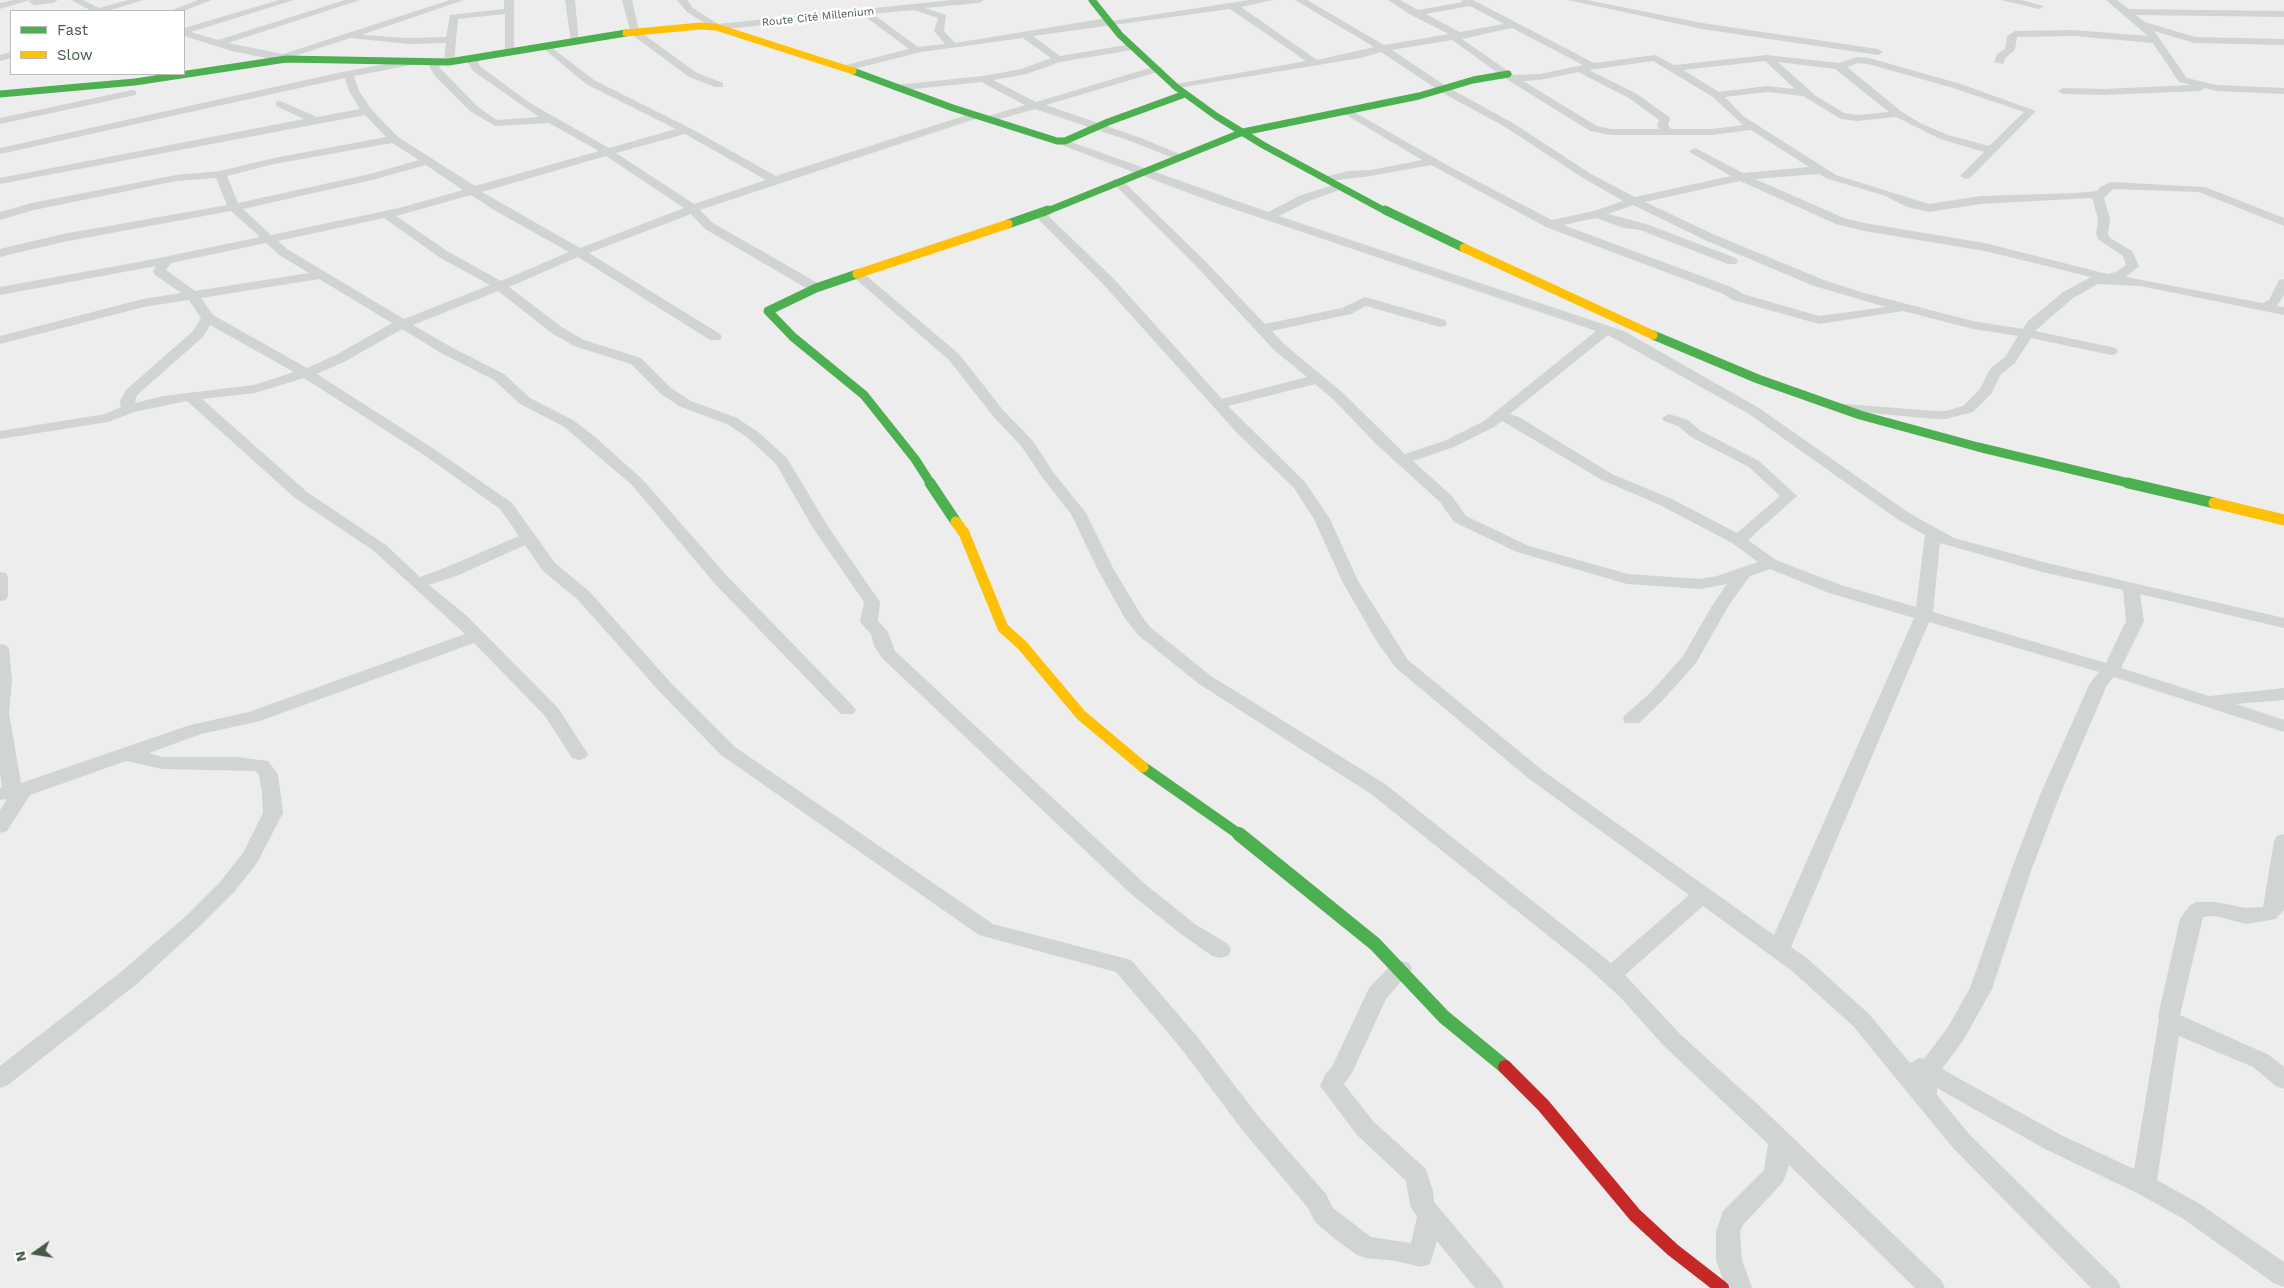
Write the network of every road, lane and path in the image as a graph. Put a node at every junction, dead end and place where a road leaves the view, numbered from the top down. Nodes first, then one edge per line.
1 (53, 0) edge
2 (76, 0) edge
3 (139, 0) edge
4 (207, 0) edge
5 (289, 0) edge
6 (355, 0) edge
7 (459, 0) edge
8 (509, 0) edge
9 (570, 0) edge
10 (627, 0) edge
11 (682, 0) edge
12 (979, 0) edge
13 (1092, 0) edge
14 (1268, 0) edge
15 (1300, 0) edge
16 (1393, 0) edge
17 (1573, 0) edge
18 (2006, 0) edge
19 (2112, 0) edge
20 (30, 1) edge
21 (1469, 2) edge
22 (0, 6) edge
23 (1233, 6) junction
24 (2040, 6) dead end
25 (910, 8) junction
26 (96, 10) edge
27 (102, 10) edge
28 (178, 10) edge
29 (509, 11) junction
30 (865, 12) junction
31 (2126, 12) junction
32 (1414, 13) junction
33 (2284, 14) edge
34 (1109, 22) junction
35 (2142, 24) junction
36 (1511, 25) junction
37 (716, 27) junction
38 (185, 32) edge
39 (185, 32) edge
40 (634, 32) junction
41 (1024, 34) junction
42 (1456, 34) junction
43 (347, 36) junction
44 (203, 38) junction
45 (451, 40) junction
46 (2155, 40) junction
47 (185, 42) edge
48 (576, 42) junction
49 (2284, 42) edge
50 (219, 43) junction
51 (547, 46) junction
52 (953, 46) junction
53 (1132, 47) junction
54 (1382, 48) junction
55 (916, 50) junction
56 (1878, 52) dead end
57 (510, 53) junction
58 (1362, 55) junction
59 (285, 58) junction
60 (476, 58) junction
61 (1768, 58) junction
62 (1058, 59) junction
63 (418, 61) junction
64 (444, 62) junction
65 (1404, 62) junction
66 (1999, 62) dead end
67 (1315, 63) junction
68 (1593, 66) junction
69 (1840, 66) junction
70 (846, 68) junction
71 (1674, 68) junction
72 (1157, 69) junction
73 (1579, 69) junction
74 (349, 75) junction
75 (1510, 76) junction
76 (983, 79) junction
77 (719, 85) dead end
78 (133, 87) junction
79 (896, 88) junction
80 (2217, 88) junction
81 (1444, 90) junction
82 (1181, 91) junction
83 (2063, 91) dead end
84 (2284, 91) edge
85 (1808, 93) junction
86 (0, 94) edge
87 (1717, 95) junction
88 (280, 104) dead end
89 (1034, 105) junction
90 (1347, 111) junction
91 (367, 112) junction
92 (1898, 114) junction
93 (983, 117) junction
94 (146, 118) junction
95 (553, 119) junction
96 (315, 120) junction
97 (0, 121) edge
98 (1096, 127) junction
99 (1753, 127) junction
100 (686, 130) junction
101 (1667, 131) junction
102 (1242, 132) junction
103 (394, 139) junction
104 (0, 141) edge
105 (1060, 141) junction
106 (13, 148) junction
107 (0, 150) edge
108 (1990, 150) junction
109 (606, 151) junction
110 (1694, 151) dead end
111 (1178, 157) junction
112 (428, 160) junction
113 (1432, 161) junction
114 (747, 166) junction
115 (1820, 170) junction
116 (806, 171) junction
117 (1143, 171) junction
118 (220, 174) junction
119 (1966, 176) dead end
120 (1741, 178) junction
121 (775, 180) junction
122 (1325, 180) junction
123 (0, 181) edge
124 (1117, 181) junction
125 (1338, 187) junction
126 (473, 191) junction
127 (2100, 199) junction
128 (1633, 201) junction
129 (234, 207) junction
130 (692, 208) junction
131 (386, 214) junction
132 (1039, 214) junction
133 (1597, 214) junction
134 (0, 216) edge
135 (1269, 216) junction
136 (2284, 222) edge
137 (1550, 224) junction
138 (269, 239) junction
139 (0, 253) edge
140 (580, 253) junction
141 (166, 259) junction
142 (1732, 261) dead end
143 (321, 274) junction
144 (857, 275) junction
145 (2108, 278) junction
146 (2284, 284) edge
147 (500, 286) junction
148 (816, 288) junction
149 (0, 291) edge
150 (192, 295) junction
151 (2264, 307) junction
152 (1908, 308) junction
153 (2284, 311) edge
154 (208, 318) junction
155 (403, 323) junction
156 (1440, 323) dead end
157 (1636, 328) junction
158 (1263, 329) junction
159 (1612, 332) junction
160 (2025, 333) junction
161 (715, 337) dead end
162 (0, 340) edge
163 (2111, 351) dead end
164 (306, 373) junction
165 (1317, 379) junction
166 (190, 396) junction
167 (1218, 404) junction
168 (1835, 406) junction
169 (129, 408) junction
170 (1500, 415) junction
171 (1670, 418) dead end
172 (0, 434) edge
173 (1402, 460) junction
174 (2284, 520) edge
175 (1933, 534) junction
176 (529, 537) junction
177 (1738, 540) junction
178 (1770, 563) junction
179 (1744, 573) junction
180 (0, 577) edge
181 (417, 583) junction
182 (2131, 588) junction
183 (0, 596) edge
184 (1924, 614) junction
185 (2284, 623) edge
186 (477, 636) junction
187 (0, 649) edge
188 (2110, 670) junction
189 (2284, 694) edge
190 (2208, 702) junction
191 (847, 710) dead end
192 (1632, 720) dead end
193 (2284, 726) edge
194 (579, 754) dead end
195 (124, 755) junction
196 (23, 790) junction
197 (0, 794) edge
198 (0, 826) edge
199 (2284, 841) edge
200 (1702, 895) junction
201 (1779, 949) junction
202 (1220, 950) dead end
203 (1401, 969) junction
204 (1611, 976) junction
205 (2170, 1020) junction
206 (1884, 1045) junction
207 (1927, 1072) junction
208 (0, 1078) edge
209 (2284, 1080) edge
210 (1925, 1098) junction
211 (1780, 1143) junction
212 (2144, 1184) junction
213 (1430, 1215) junction
214 (2284, 1276) edge
215 (1491, 1288) edge
216 (1722, 1288) edge
217 (1738, 1288) edge
218 (1932, 1288) edge
219 (2108, 1288) edge

1 - 20 street
2 - 26 street
3 - 27 street
4 - 28 street
5 - 38 street
6 - 50 street
7 - 43 street
8 - 29 street
9 - 48 street
10 - 40 street
11 - 37 street
12 - 25 street, Route Cité Millenium
13 - 34 main road
14 - 23 street
15 - 54 street
16 - 32 street
17 - 56 street
18 - 24 street
19 - 31 street
20 - 22 street
21 - 32 street
21 - 36 street
23 - 34 street
23 - 67 street
25 - 30 street, Route Cité Millenium
25 - 52 street
29 - 45 street
29 - 57 street
30 - 37 street, Route Cité Millenium
30 - 55 street
31 - 33 street
31 - 35 street
32 - 42 street
34 - 41 street
34 - 53 main road
35 - 46 street
35 - 49 street
36 - 42 street
36 - 68 street
37 - 40 main road
37 - 70 main road
39 - 44 street
40 - 48 main road
40 - 77 street
41 - 52 street
41 - 62 street
42 - 54 street
42 - 75 street
43 - 45 street
43 - 59 street
44 - 47 street
44 - 50 street
45 - 64 street
46 - 66 street
46 - 80 street
48 - 51 main road
50 - 59 street
51 - 57 main road
51 - 100 street
52 - 55 street
53 - 62 street
53 - 72 main road
54 - 58 street
54 - 65 street
55 - 70 street
57 - 60 main road
58 - 65 street
58 - 67 street
59 - 63 main road
59 - 78 main road
60 - 64 main road
60 - 95 street
61 - 69 street
61 - 71 street
61 - 85 street
62 - 76 street
63 - 64 main road
63 - 74 street
64 - 95 street
65 - 81 street
67 - 82 street
68 - 71 street
68 - 73 street
69 - 92 street
69 - 108 street
70 - 79 main road
71 - 87 street
72 - 82 main road
72 - 89 street
73 - 75 street
73 - 101 street
74 - 91 street
74 - 94 street
75 - 81 main road
75 - 101 street
76 - 79 street
76 - 89 street
78 - 86 main road
78 - 94 street
78 - 97 street
79 - 93 main road
80 - 83 street
80 - 84 street
81 - 90 main road
81 - 128 street
82 - 98 main road
82 - 102 main road
85 - 87 street
85 - 92 street
87 - 99 street
88 - 96 street
89 - 93 street
89 - 98 street
90 - 102 main road
90 - 113 street
91 - 96 street
91 - 103 street
92 - 108 street
93 - 105 main road
93 - 116 street
94 - 106 street
95 - 109 street
96 - 123 street
98 - 105 main road
98 - 111 street
99 - 101 street
99 - 115 street
100 - 109 street
100 - 114 street
102 - 111 main road
102 - 122 main road
103 - 112 street
103 - 118 street
104 - 106 street
105 - 117 street
106 - 107 street
108 - 119 street
109 - 126 street
109 - 130 street
110 - 120 street
111 - 117 main road
112 - 126 street
112 - 129 street
113 - 122 street
113 - 137 street
114 - 116 street
114 - 121 street
115 - 120 street
115 - 127 street
116 - 121 street
117 - 124 main road
117 - 135 street
118 - 129 street
118 - 134 street
120 - 128 street
120 - 145 street
121 - 130 street
122 - 125 main road
124 - 132 main road
124 - 158 street
125 - 135 street
125 - 157 main road
126 - 131 street
126 - 140 street
127 - 136 street
127 - 145 street
128 - 133 street
128 - 152 street
129 - 138 street
129 - 139 street
130 - 140 street
130 - 148 street
131 - 138 street
131 - 147 street
132 - 144 main road
132 - 167 street
133 - 137 street
133 - 142 street
135 - 159 street
137 - 152 street
138 - 141 street
138 - 143 street
140 - 147 street
140 - 161 street
141 - 149 street
141 - 150 street
143 - 150 street
143 - 155 street
144 - 148 main road
144 - 204 street
145 - 151 street
145 - 160 street
146 - 151 street
147 - 155 street
147 - 202 street
148 - 203 main road
150 - 154 street
150 - 162 street
151 - 153 street
152 - 160 street
154 - 164 street
154 - 169 street
155 - 164 street
155 - 191 street
156 - 158 street
157 - 159 street
157 - 168 main road
158 - 165 street
159 - 170 street
159 - 175 street
160 - 163 street
160 - 168 street
164 - 166 street
164 - 176 street
165 - 167 street
165 - 173 street
166 - 169 street
166 - 181 street
167 - 200 street
168 - 174 main road
169 - 172 street
170 - 173 street
170 - 177 street
171 - 177 street
173 - 179 street
175 - 182 street
175 - 184 street
176 - 181 street
176 - 213 street
177 - 178 street
178 - 179 street
178 - 184 street
179 - 192 street
180 - 183 street
181 - 186 street
182 - 185 street
182 - 188 street
184 - 188 street
184 - 201 street
186 - 194 street
186 - 195 street
187 - 196 street
188 - 190 street
188 - 207 street
189 - 190 street
190 - 193 street
195 - 196 street
195 - 208 street
196 - 197 street
196 - 198 street
199 - 205 street
200 - 201 street
200 - 204 street
201 - 206 street
203 - 213 street
203 - 216 main road
204 - 211 street
205 - 209 street
205 - 212 street
206 - 207 street
206 - 210 street
207 - 210 street
207 - 212 street
210 - 219 street
211 - 217 street
211 - 218 street
212 - 214 street
213 - 215 street

